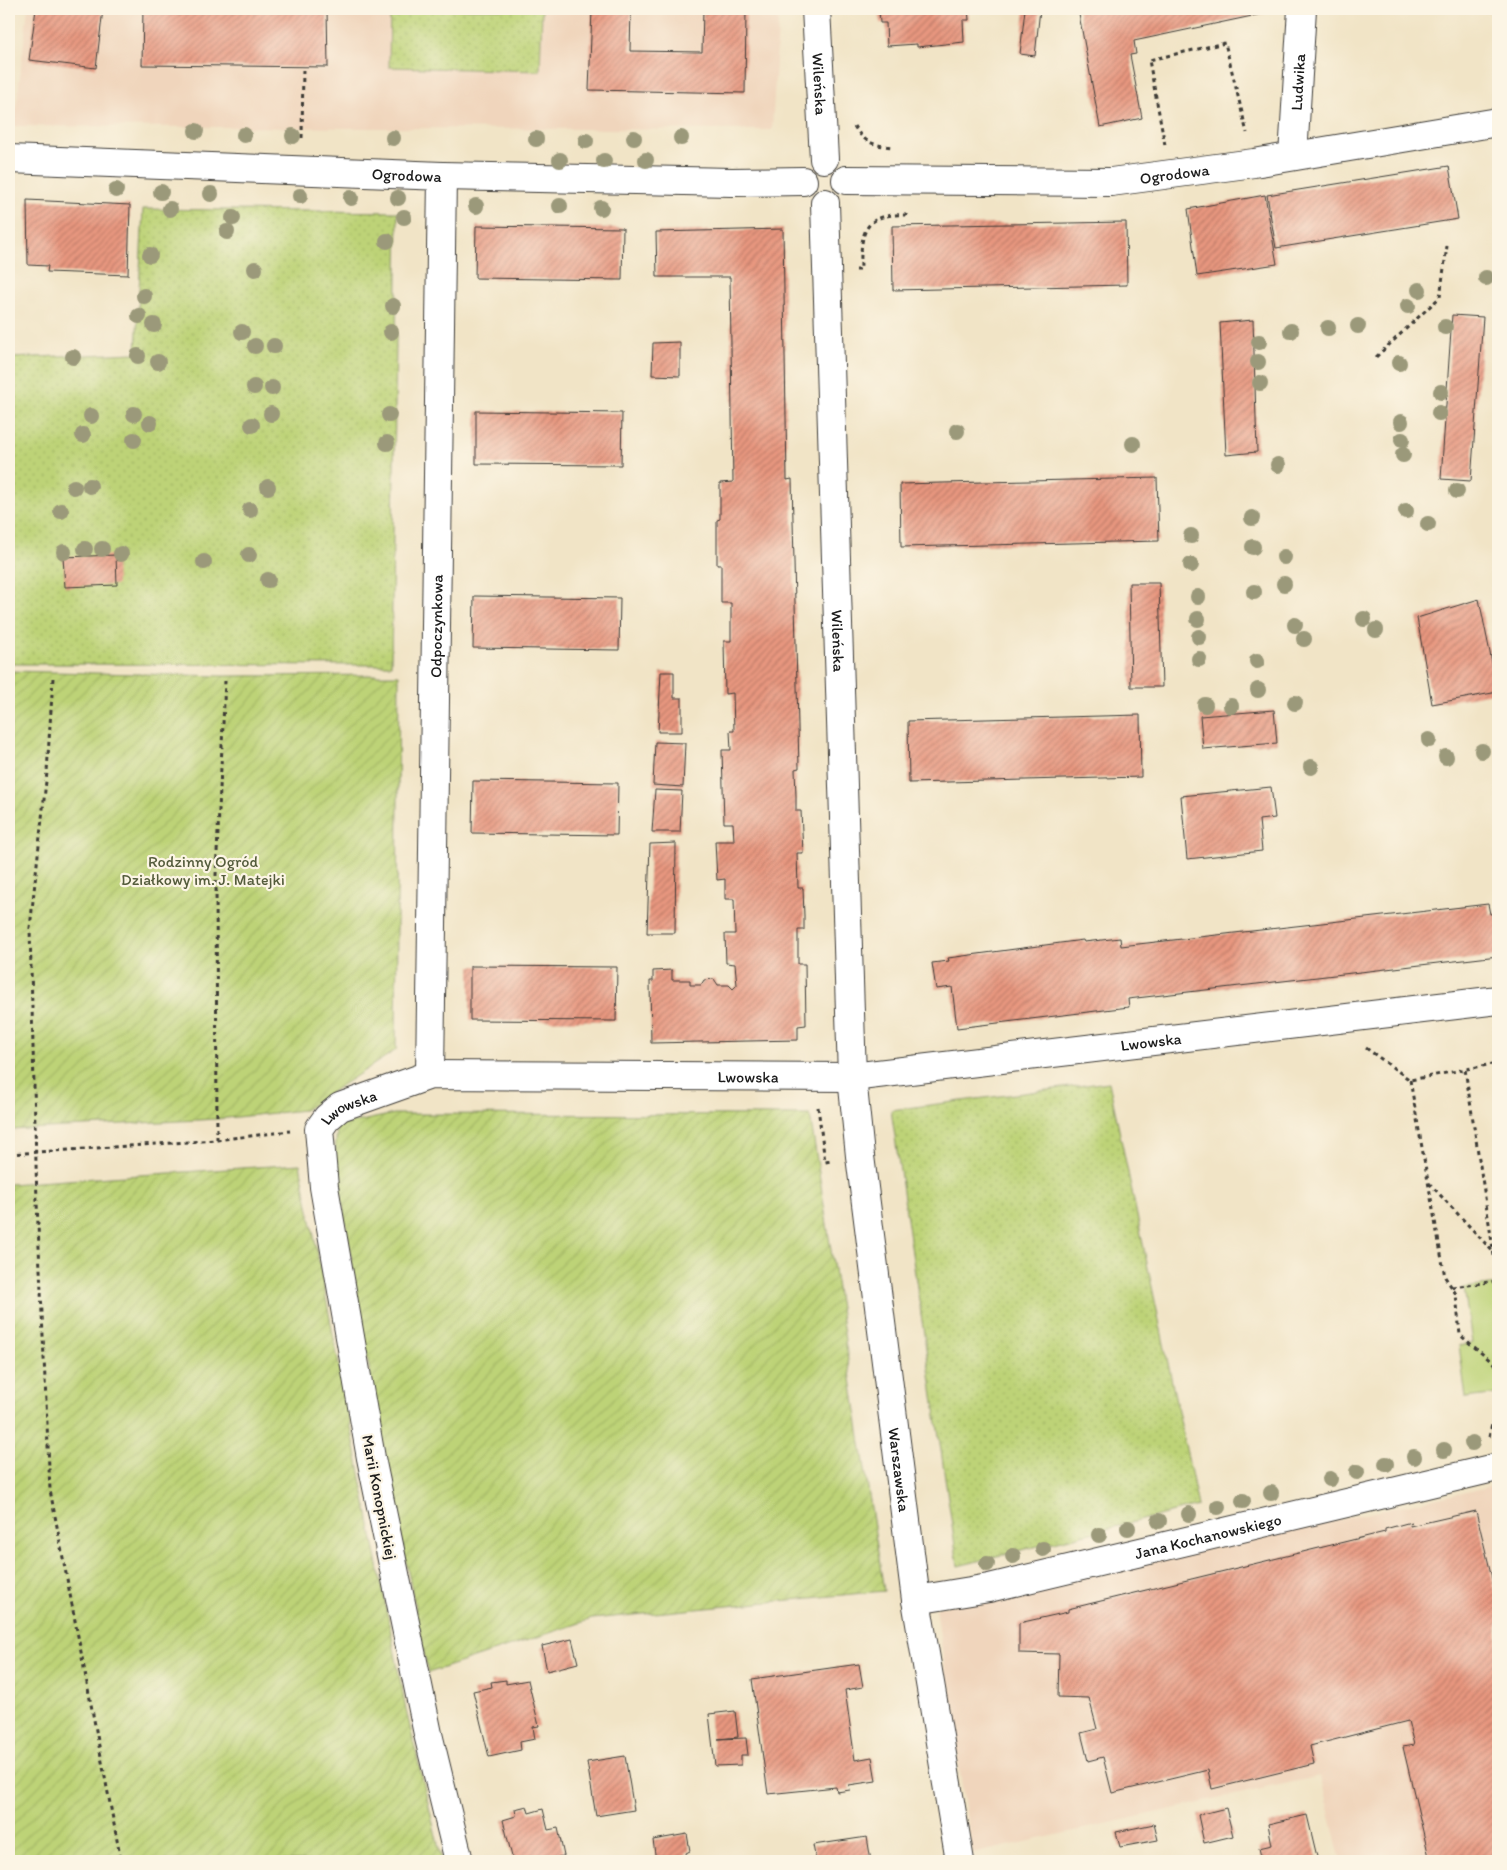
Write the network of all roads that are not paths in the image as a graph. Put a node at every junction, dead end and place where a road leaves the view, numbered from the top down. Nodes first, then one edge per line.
1 (816, 9) edge
2 (1302, 9) edge
3 (1498, 122) edge
4 (1293, 156) junction
5 (9, 159) edge
6 (824, 159) junction
7 (442, 176) junction
8 (846, 180) junction
9 (803, 181) junction
10 (825, 203) junction
11 (1498, 1000) edge
12 (430, 1076) junction
13 (852, 1077) junction
14 (319, 1129) joint
15 (1498, 1467) edge
16 (916, 1600) junction
17 (459, 1861) edge
18 (960, 1861) edge

1 - 6 street, Wileńska
2 - 4 street, Ludwika
3 - 4 street, Ogrodowa
4 - 8 street, Ogrodowa
5 - 7 street, Ogrodowa
6 - 8 street
6 - 9 street
7 - 9 street, Ogrodowa
7 - 12 street, Odpoczynkowa
8 - 10 street
9 - 10 street
10 - 13 street, Wileńska
11 - 13 street, Lwowska
12 - 13 street, Lwowska
12 - 14 street, Lwowska
13 - 16 street, Warszawska
14 - 17 street, Marii Konopnickiej
15 - 16 street, Jana Kochanowskiego
16 - 18 street, Warszawska

